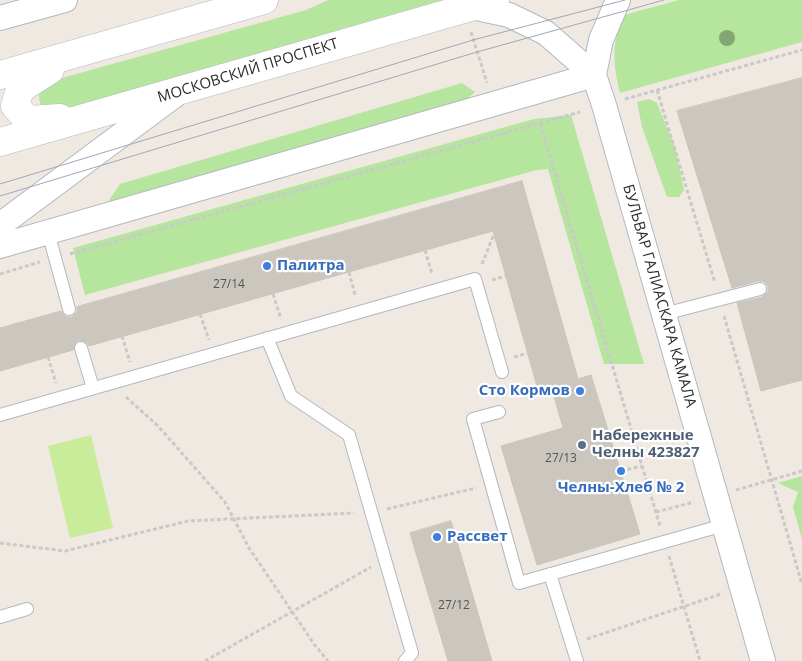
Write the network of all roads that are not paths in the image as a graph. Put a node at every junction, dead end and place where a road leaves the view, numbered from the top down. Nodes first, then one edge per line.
1 (65, 0) edge
2 (264, 0) edge
3 (618, 0) edge
4 (29, 5) edge
5 (477, 5) edge
6 (0, 18) edge
7 (74, 54) junction
8 (0, 75) edge
9 (594, 75) junction
10 (179, 92) junction
11 (90, 117) junction
12 (0, 142) edge
13 (0, 225) edge
14 (48, 232) junction
15 (0, 246) edge
16 (760, 290) dead end
17 (69, 309) dead end
18 (664, 314) junction
19 (267, 338) junction
20 (81, 348) dead end
21 (502, 372) dead end
22 (93, 388) junction
23 (499, 412) dead end
24 (0, 414) edge
25 (724, 524) junction
26 (550, 574) junction
27 (27, 609) dead end
28 (0, 617) edge
29 (405, 661) edge
30 (577, 661) edge
31 (763, 661) edge

1 - 4 street
2 - 7 main road
3 - 9 street, БУЛЬВАР ГАЛИАСКАРА КАМАЛА
4 - 6 street
5 - 9 street
5 - 10 main road, МОСКОВСКИЙ ПРОСПЕКТ
7 - 8 main road
7 - 11 main road
9 - 14 street
9 - 18 street, БУЛЬВАР ГАЛИАСКАРА КАМАЛА
10 - 11 main road, МОСКОВСКИЙ ПРОСПЕКТ
10 - 13 street
11 - 12 main road, МОСКОВСКИЙ ПРОСПЕКТ
14 - 15 street
14 - 17 lane
16 - 18 lane
18 - 25 street, БУЛЬВАР ГАЛИАСКАРА КАМАЛА
19 - 21 lane
19 - 22 lane
19 - 29 lane
20 - 22 lane
22 - 24 lane
23 - 26 lane
25 - 26 lane
25 - 31 street, БУЛЬВАР ГАЛИАСКАРА КАМАЛА
26 - 30 lane
27 - 28 lane

